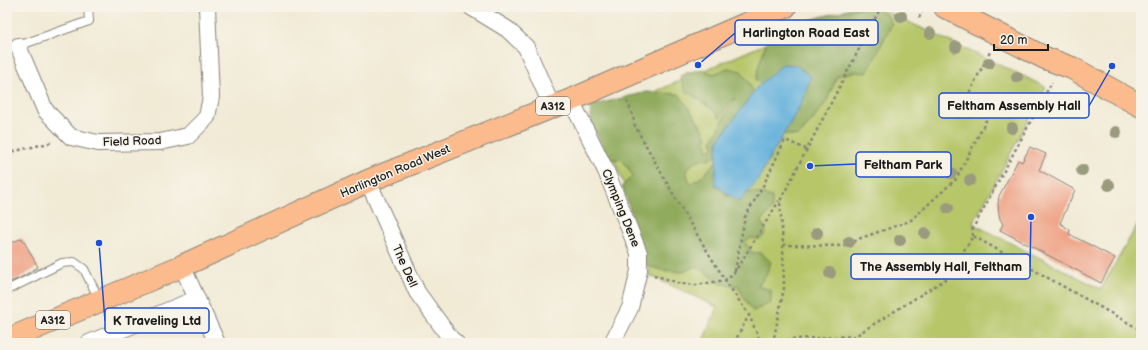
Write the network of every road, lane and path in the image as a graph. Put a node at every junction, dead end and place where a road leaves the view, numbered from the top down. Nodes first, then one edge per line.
1 (88, 7) edge
2 (207, 7) edge
3 (471, 7) edge
4 (785, 7) edge
5 (881, 7) edge
6 (925, 7) edge
7 (945, 7) edge
8 (970, 7) edge
9 (919, 18) dead end
10 (18, 46) joint
11 (990, 51) dead end
12 (1063, 73) junction
13 (627, 101) dead end
14 (561, 103) junction
15 (1141, 106) edge
16 (71, 137) junction
17 (806, 149) junction
18 (7, 153) edge
19 (368, 181) junction
20 (780, 201) junction
21 (973, 236) junction
22 (784, 245) junction
23 (182, 266) junction
24 (639, 270) junction
25 (734, 274) junction
26 (725, 280) junction
27 (7, 290) edge
28 (196, 299) junction
29 (100, 301) junction
30 (749, 315) junction
31 (1141, 330) edge
32 (7, 340) edge
33 (774, 342) edge
34 (89, 343) edge
35 (217, 343) edge
36 (456, 343) edge
37 (612, 343) edge
38 (734, 343) edge
39 (761, 343) edge

1 - 10 lane
2 - 16 street, Field Road
3 - 14 street, Clymping Dene
4 - 14 main road, Harlington Road West / A312
5 - 17 path
6 - 9 path
7 - 12 main road
8 - 12 main road
10 - 16 street
11 - 22 path
12 - 15 main road
12 - 21 path
13 - 26 path
14 - 19 main road, Harlington Road West / A312
14 - 24 street, Clymping Dene
16 - 18 path
17 - 20 path
17 - 25 path
19 - 23 main road, Harlington Road West / A312
19 - 36 street, The Dell
20 - 22 path
20 - 25 path
21 - 31 path
21 - 33 path
22 - 33 path
23 - 28 street
23 - 29 main road, Harlington Road West / A312
24 - 26 path
24 - 37 street, Clymping Dene
25 - 26 path
26 - 30 path
27 - 29 lane
28 - 34 street
28 - 35 street
29 - 32 main road, Harlington Road West / A312
30 - 38 path
30 - 39 path

